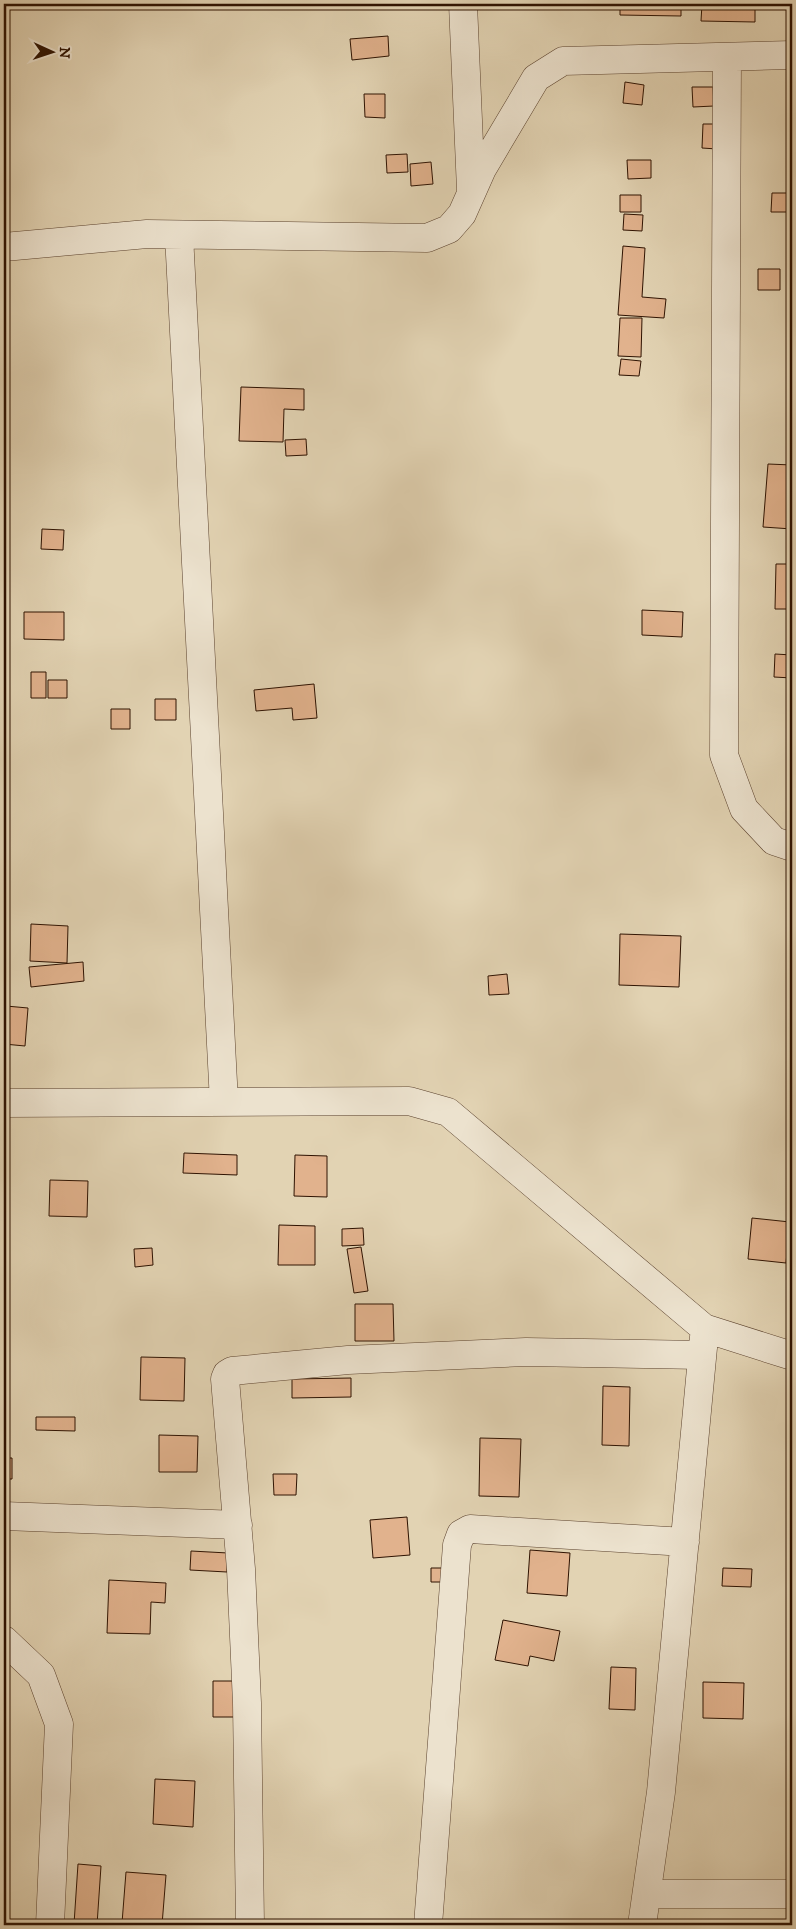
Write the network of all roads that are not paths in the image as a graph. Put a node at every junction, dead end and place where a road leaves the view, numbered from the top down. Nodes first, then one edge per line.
1 (463, 4) edge
2 (792, 55) edge
3 (727, 57) junction
4 (471, 193) junction
5 (179, 235) junction
6 (4, 243) edge
7 (792, 847) edge
8 (224, 1102) junction
9 (4, 1103) edge
10 (704, 1328) junction
11 (702, 1355) junction
12 (792, 1356) edge
13 (4, 1516) edge
14 (238, 1525) junction
15 (685, 1542) junction
16 (4, 1640) edge
17 (646, 1894) junction
18 (792, 1894) edge
19 (50, 1925) edge
20 (250, 1925) edge
21 (428, 1925) edge
22 (642, 1925) edge

1 - 4 street
2 - 3 street
3 - 4 street
3 - 7 street
4 - 5 street
5 - 6 street
5 - 8 street
8 - 9 street
8 - 10 street
10 - 11 street
10 - 12 street
11 - 14 street
11 - 15 street
13 - 14 street
14 - 20 street
15 - 17 street
15 - 21 street
16 - 19 street
17 - 18 street
17 - 22 street

